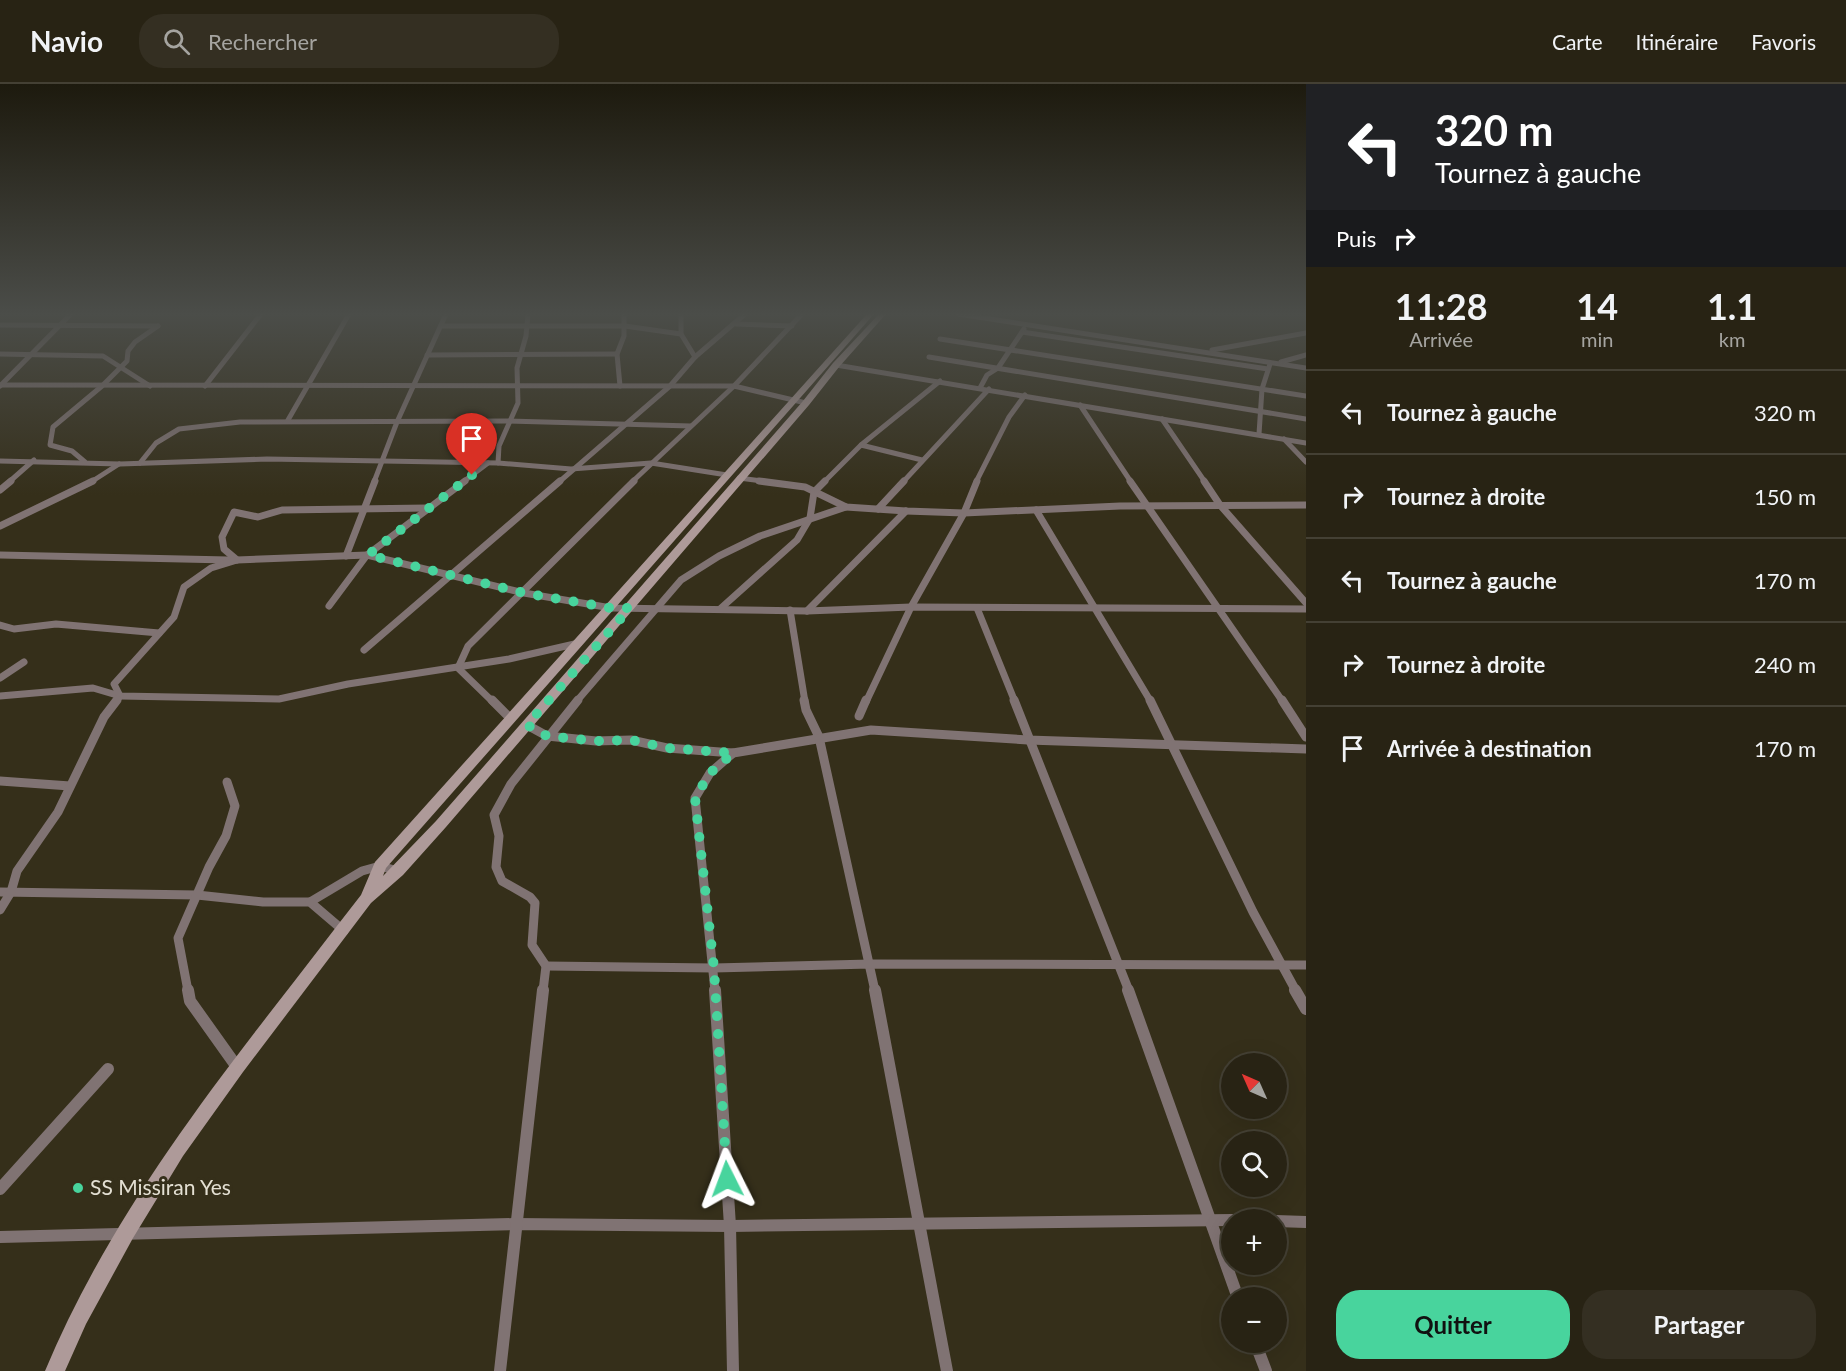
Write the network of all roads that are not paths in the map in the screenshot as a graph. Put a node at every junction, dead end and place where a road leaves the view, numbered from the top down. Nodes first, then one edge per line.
1 (13, 374) edge
2 (113, 374) edge
3 (133, 374) edge
4 (214, 374) edge
5 (314, 374) edge
6 (418, 374) edge
7 (519, 374) edge
8 (619, 374) edge
9 (680, 374) edge
10 (746, 374) edge
11 (821, 374) edge
12 (825, 374) edge
13 (896, 374) edge
14 (988, 374) edge
15 (1035, 374) edge
16 (1165, 374) edge
17 (1266, 374) edge
18 (940, 381) junction
19 (0, 386) edge
20 (102, 386) junction
21 (150, 386) junction
22 (205, 386) junction
23 (307, 386) junction
24 (412, 386) junction
25 (520, 386) junction
26 (620, 386) junction
27 (670, 386) junction
28 (734, 386) junction
29 (980, 387) junction
30 (988, 389) junction
31 (1262, 389) junction
32 (1025, 395) junction
33 (1306, 396) edge
34 (794, 400) junction
35 (806, 403) junction
36 (1080, 405) junction
37 (1259, 411) junction
38 (1162, 419) junction
39 (1306, 419) edge
40 (288, 420) junction
41 (508, 421) junction
42 (397, 422) junction
43 (623, 425) junction
44 (691, 426) junction
45 (1259, 434) junction
46 (1284, 439) junction
47 (1306, 443) edge
48 (861, 445) junction
49 (34, 460) junction
50 (922, 460) junction
51 (0, 461) edge
52 (85, 462) junction
53 (1306, 462) edge
54 (140, 463) junction
55 (381, 463) junction
56 (498, 463) junction
57 (651, 463) junction
58 (120, 464) junction
59 (488, 464) junction
60 (572, 469) junction
61 (727, 476) junction
62 (739, 478) junction
63 (0, 490) edge
64 (814, 492) junction
65 (1220, 505) junction
66 (1306, 505) edge
67 (1145, 506) junction
68 (846, 507) junction
69 (365, 508) junction
70 (427, 508) junction
71 (879, 509) junction
72 (906, 510) junction
73 (1036, 510) junction
74 (964, 513) junction
75 (810, 518) junction
76 (0, 526) edge
77 (0, 555) edge
78 (368, 555) junction
79 (346, 556) junction
80 (237, 560) junction
81 (448, 576) junction
82 (524, 593) junction
83 (1306, 603) edge
84 (329, 606) dead end
85 (911, 607) junction
86 (611, 608) junction
87 (630, 608) junction
88 (976, 608) junction
89 (720, 609) junction
90 (1100, 609) junction
91 (1221, 609) junction
92 (1306, 609) edge
93 (653, 610) junction
94 (790, 610) junction
95 (807, 611) junction
96 (0, 625) edge
97 (159, 633) junction
98 (582, 642) junction
99 (364, 650) dead end
100 (24, 662) dead end
101 (458, 668) junction
102 (0, 678) edge
103 (0, 696) edge
104 (120, 696) junction
105 (859, 716) dead end
106 (510, 718) junction
107 (527, 725) junction
108 (547, 736) junction
109 (819, 736) junction
110 (1306, 737) edge
111 (1028, 740) junction
112 (1172, 743) junction
113 (1306, 749) edge
114 (733, 753) junction
115 (0, 781) edge
116 (227, 782) dead end
117 (70, 786) junction
118 (380, 866) junction
119 (398, 871) junction
120 (0, 892) edge
121 (11, 892) junction
122 (197, 895) junction
123 (366, 899) junction
124 (310, 902) junction
125 (0, 910) edge
126 (344, 931) junction
127 (870, 964) junction
128 (1280, 965) junction
129 (1306, 965) edge
130 (546, 966) junction
131 (1120, 966) junction
132 (714, 968) junction
133 (1306, 1009) edge
134 (237, 1067) junction
135 (108, 1069) dead end
136 (0, 1189) edge
137 (1209, 1219) junction
138 (1221, 1220) edge
139 (1287, 1221) edge
140 (1306, 1221) edge
141 (515, 1224) junction
142 (921, 1225) junction
143 (730, 1226) junction
144 (126, 1232) junction
145 (0, 1237) edge
146 (1234, 1287) edge
147 (1259, 1353) edge
148 (55, 1371) edge
149 (500, 1371) edge
150 (734, 1371) edge
151 (947, 1371) edge
152 (1266, 1371) edge

1 - 19 street
2 - 20 street
3 - 21 street
4 - 22 street
5 - 23 street
6 - 24 street
7 - 25 street
8 - 26 street
9 - 27 street
10 - 28 street
11 - 34 main road
12 - 35 main road
13 - 18 street
14 - 29 street
15 - 37 street
16 - 31 street
17 - 31 street
18 - 29 street
18 - 48 street
19 - 20 street
20 - 21 street
20 - 52 street
21 - 22 street
22 - 23 street
23 - 24 street
23 - 40 street
24 - 25 street
24 - 42 street
25 - 26 street
25 - 41 street
26 - 27 street
27 - 28 street
27 - 43 street
28 - 34 street
28 - 44 street
29 - 30 street
30 - 32 street
30 - 50 street
31 - 33 street
31 - 37 street
32 - 36 street
32 - 74 street
34 - 35 street
34 - 61 main road
35 - 62 main road
36 - 38 street
36 - 67 street
37 - 39 street
37 - 45 street
38 - 45 street
38 - 65 street
40 - 42 street
40 - 54 street
41 - 42 street
41 - 43 street
41 - 56 street
42 - 55 street
43 - 44 street
43 - 60 street
44 - 57 street
45 - 46 street
46 - 47 street
46 - 53 street
48 - 50 street
48 - 64 street
49 - 51 street
49 - 52 street
49 - 63 street
50 - 71 street
52 - 58 street
54 - 55 street
54 - 58 street
55 - 59 street
55 - 69 street
56 - 59 street
56 - 60 street
57 - 60 street
57 - 61 street
57 - 82 street
58 - 76 street
59 - 70 street
60 - 81 street
61 - 86 main road
62 - 64 street
62 - 87 main road
64 - 68 street
64 - 75 street
65 - 66 street
65 - 67 street
65 - 83 street
67 - 73 street
67 - 91 street
68 - 71 street
68 - 75 street
69 - 70 street
69 - 79 street
69 - 80 street
70 - 78 street
71 - 72 street
72 - 74 street
72 - 95 street
73 - 74 street
73 - 90 street
74 - 85 street
75 - 89 street
75 - 93 street
77 - 80 street
78 - 79 street
78 - 81 street
78 - 84 street
79 - 80 street
80 - 97 street
81 - 82 street
81 - 99 street
82 - 86 street
82 - 101 street
85 - 88 street
85 - 95 street
85 - 105 street
86 - 87 street
86 - 98 main road
87 - 93 street
87 - 107 main road
88 - 90 street
88 - 111 street
89 - 93 street
89 - 94 street
90 - 91 street
90 - 112 street
91 - 92 street
91 - 110 street
93 - 108 street
94 - 95 street
94 - 109 street
96 - 97 street
97 - 104 street
98 - 101 street
98 - 106 main road
100 - 102 street
101 - 104 street
101 - 106 street
103 - 104 street
104 - 117 street
106 - 118 main road
107 - 108 street
107 - 119 main road
108 - 114 street
108 - 130 street
109 - 111 street
109 - 114 street
109 - 127 street
111 - 112 street
111 - 131 street
112 - 113 street
112 - 128 street
114 - 132 street
115 - 117 street
116 - 122 street
117 - 121 street
118 - 119 street
118 - 123 main road
118 - 124 street
119 - 123 main road
120 - 121 street
121 - 122 street
121 - 125 street
122 - 124 street
122 - 134 street
123 - 126 main road
124 - 126 street
126 - 134 main road
127 - 131 street
127 - 132 street
127 - 142 street
128 - 129 street
128 - 131 street
128 - 133 street
130 - 132 street
130 - 141 street
131 - 137 street
132 - 143 street
134 - 144 main road
135 - 136 street
137 - 138 street
137 - 142 street
137 - 146 street
139 - 140 street
141 - 143 street
141 - 144 street
141 - 149 street
142 - 143 street
142 - 151 street
143 - 150 street
144 - 145 street
144 - 148 main road
147 - 152 street

